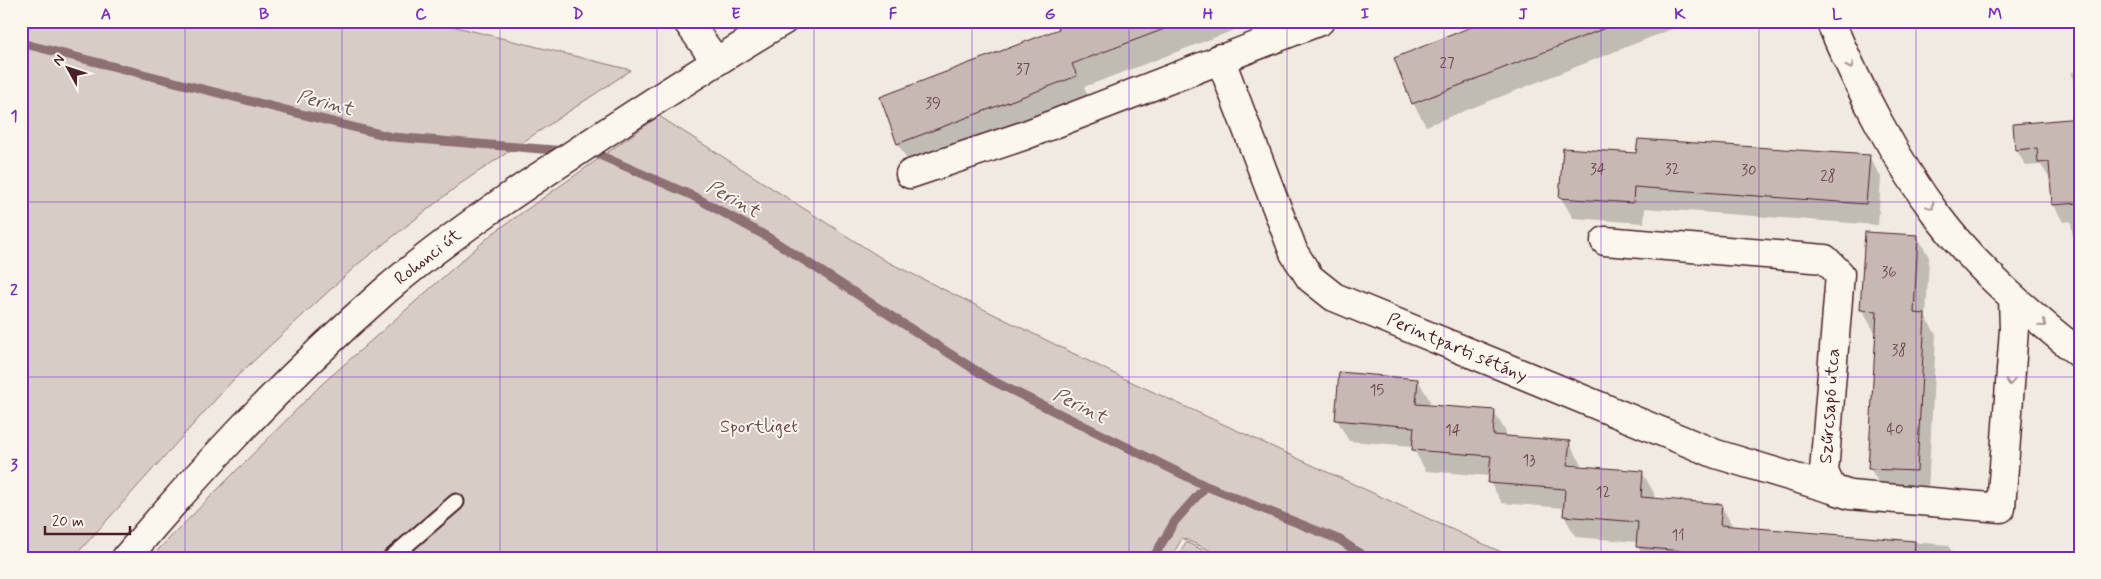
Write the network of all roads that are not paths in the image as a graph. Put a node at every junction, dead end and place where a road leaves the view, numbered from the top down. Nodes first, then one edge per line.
1 (687, 21) edge
2 (783, 21) edge
3 (1320, 21) edge
4 (1830, 21) edge
5 (1220, 58) junction
6 (716, 61) junction
7 (910, 174) dead end
8 (1605, 241) dead end
9 (2013, 298) junction
10 (2080, 354) edge
11 (1832, 489) junction
12 (456, 502) dead end
13 (126, 558) edge
14 (391, 558) edge

1 - 6 street
2 - 6 street, Rohonci út
3 - 5 street
4 -> 9 street
5 - 7 street
5 - 11 street, Perintparti sétány
6 - 13 street, Rohonci út
8 - 11 street, Szűrcsapó utca
9 -> 10 street
9 -> 11 street, Szűrcsapó utca
12 - 14 lane

